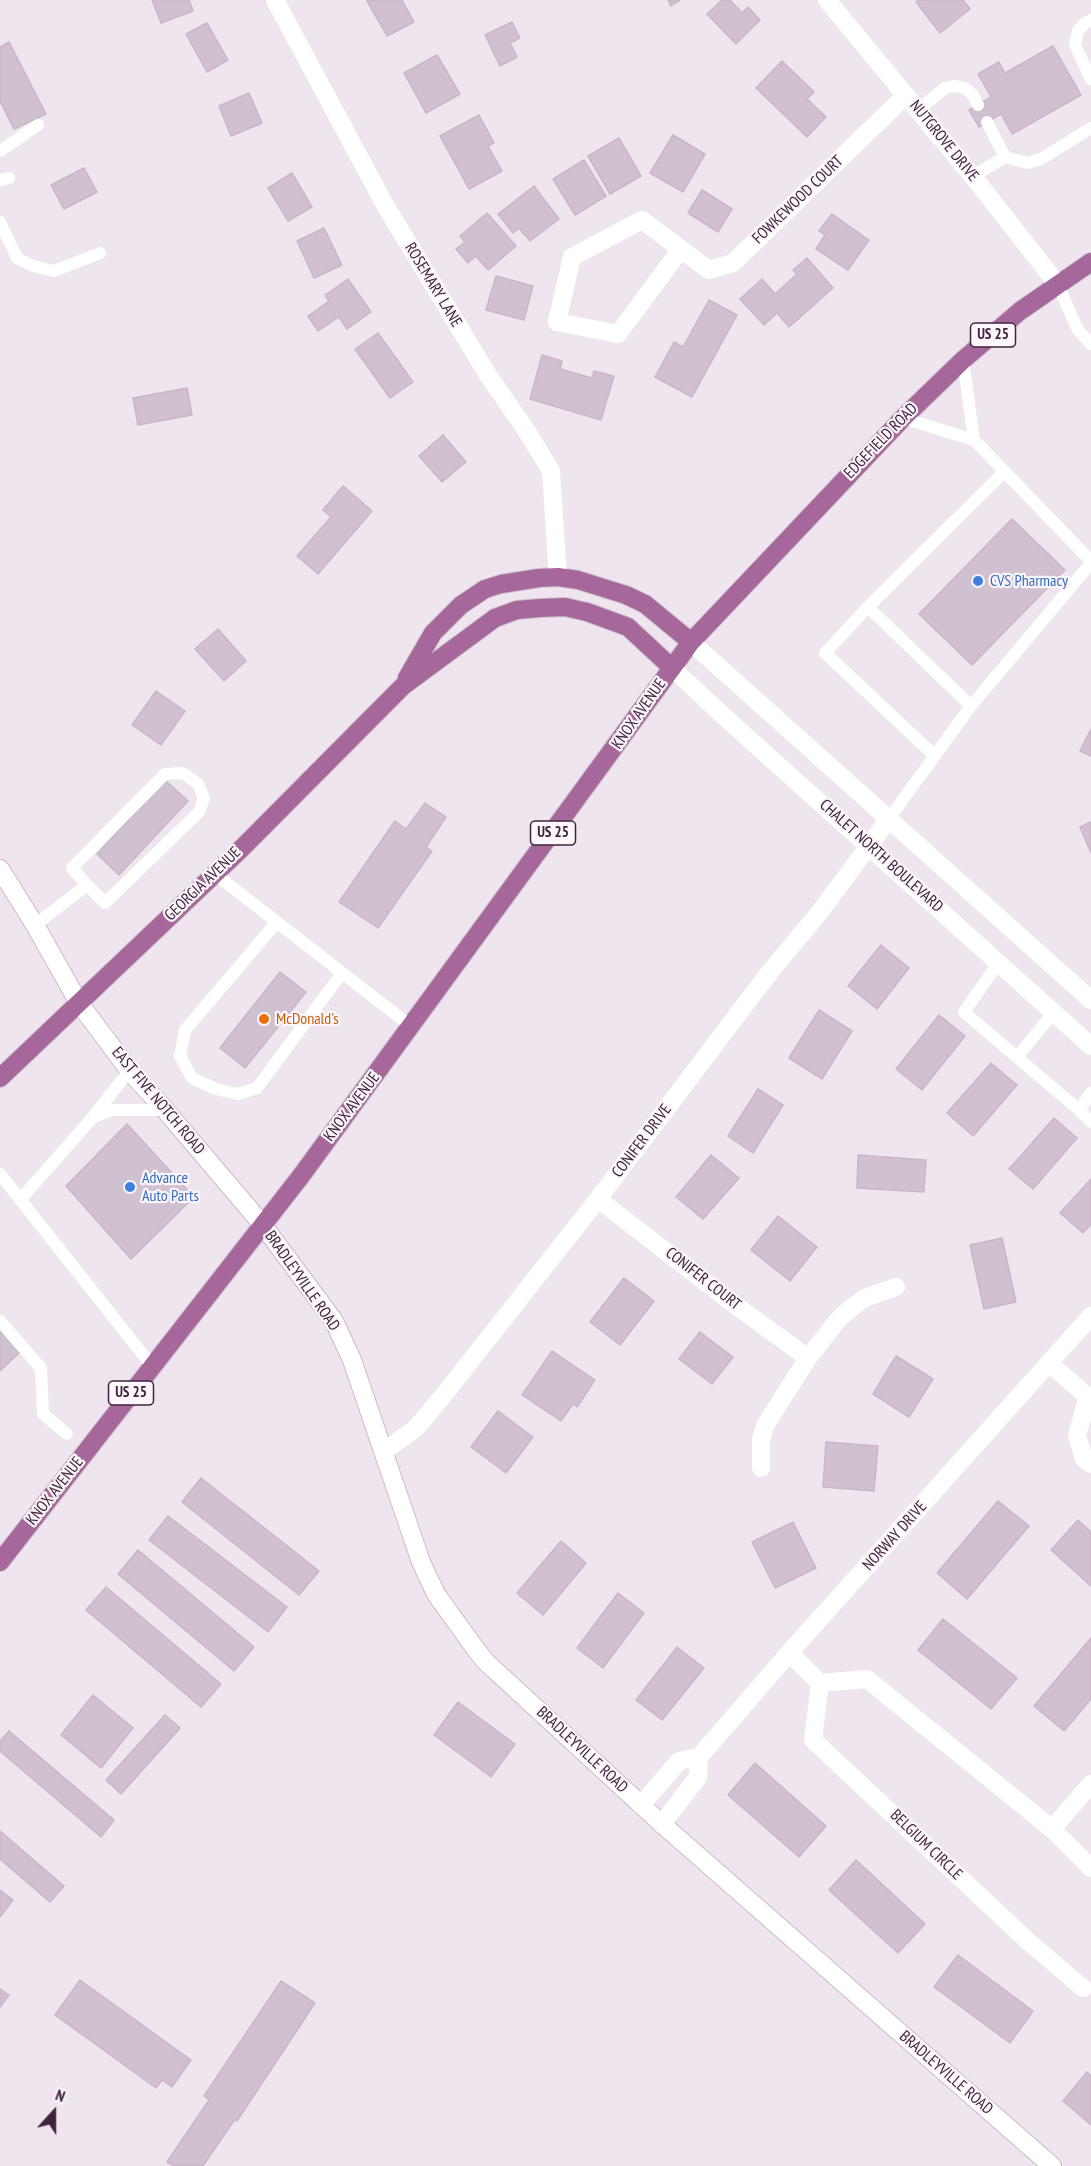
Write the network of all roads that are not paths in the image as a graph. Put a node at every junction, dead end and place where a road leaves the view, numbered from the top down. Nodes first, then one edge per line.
1 (275, 0) edge
2 (827, 0) edge
3 (1091, 20) edge
4 (1091, 79) edge
5 (906, 95) junction
6 (978, 105) dead end
7 (918, 110) junction
8 (987, 122) dead end
9 (38, 125) dead end
10 (1091, 128) edge
11 (0, 151) edge
12 (1005, 157) junction
13 (973, 176) junction
14 (0, 222) edge
15 (681, 249) junction
16 (100, 253) dead end
17 (1091, 262) edge
18 (1058, 285) junction
19 (1091, 344) edge
20 (963, 360) junction
21 (903, 418) junction
22 (974, 440) junction
23 (1004, 472) junction
24 (1091, 562) edge
25 (558, 577) junction
26 (868, 608) junction
27 (691, 642) junction
28 (671, 667) junction
29 (403, 686) junction
30 (971, 706) junction
31 (935, 756) junction
32 (888, 820) junction
33 (870, 846) junction
34 (0, 869) edge
35 (214, 874) junction
36 (87, 885) junction
37 (277, 922) junction
38 (35, 925) junction
39 (999, 962) junction
40 (342, 973) junction
41 (1091, 1000) edge
42 (80, 1003) junction
43 (1054, 1012) junction
44 (412, 1027) junction
45 (1091, 1046) edge
46 (1017, 1057) junction
47 (129, 1071) junction
48 (0, 1078) edge
49 (1091, 1093) edge
50 (165, 1110) junction
51 (1079, 1110) junction
52 (93, 1117) junction
53 (1091, 1122) edge
54 (0, 1174) edge
55 (598, 1199) junction
56 (21, 1200) junction
57 (262, 1224) junction
58 (896, 1287) dead end
59 (1091, 1316) edge
60 (0, 1321) edge
61 (808, 1358) junction
62 (1049, 1363) junction
63 (152, 1366) junction
64 (1089, 1396) edge
65 (67, 1434) dead end
66 (384, 1451) junction
67 (1091, 1464) edge
68 (761, 1468) dead end
69 (0, 1562) edge
70 (789, 1653) junction
71 (820, 1683) junction
72 (699, 1757) junction
73 (1091, 1784) edge
74 (641, 1804) junction
75 (662, 1824) junction
76 (1052, 1829) junction
77 (1091, 1868) edge
78 (1083, 1988) dead end
79 (1052, 2166) edge

1 - 25 street, ROSEMARY LANE
2 - 5 street, NUTGROVE DRIVE
3 - 4 lane
5 - 7 street, NUTGROVE DRIVE
5 - 15 street, FOWKEWOOD COURT
6 - 7 lane
7 - 13 street, NUTGROVE DRIVE
8 - 12 lane
9 - 11 lane
10 - 12 lane
12 - 13 lane
13 - 18 street, NUTGROVE DRIVE
14 - 16 lane
15 - 15 street, FOWKEWOOD COURT
17 - 18 main road, EDGEFIELD ROAD / US 25
18 - 19 lane
18 - 20 main road, EDGEFIELD ROAD / US 25
20 - 21 main road, EDGEFIELD ROAD / US 25
20 - 22 lane
21 - 22 lane
21 - 27 main road, EDGEFIELD ROAD / US 25
22 - 23 lane
23 - 24 lane
23 - 26 lane
24 - 30 lane
25 - 27 main road, GEORGIA AVENUE
25 - 29 main road, GEORGIA AVENUE
26 - 30 lane
26 - 31 lane
27 - 28 main road, KNOX AVENUE / US 25
27 - 32 street, CHALET NORTH BOULEVARD
28 - 29 main road, GEORGIA AVENUE
28 - 33 street, CHALET NORTH BOULEVARD
28 - 44 main road, KNOX AVENUE / US 25
29 - 35 main road, GEORGIA AVENUE
30 - 31 lane
31 - 32 lane
32 - 33 street, CONIFER DRIVE
32 - 41 street, CHALET NORTH BOULEVARD
33 - 39 street, CHALET NORTH BOULEVARD
33 - 55 street, CONIFER DRIVE
34 - 38 street, EAST FIVE NOTCH ROAD
35 - 37 lane
35 - 42 main road, GEORGIA AVENUE
36 - 36 lane
36 - 38 lane
37 - 40 lane
37 - 40 lane
38 - 42 street, EAST FIVE NOTCH ROAD
39 - 43 street, CHALET NORTH BOULEVARD
39 - 46 lane
40 - 44 lane
42 - 47 street, EAST FIVE NOTCH ROAD
42 - 48 main road, GEORGIA AVENUE
43 - 45 street, CHALET NORTH BOULEVARD
43 - 46 lane
44 - 57 main road, KNOX AVENUE / US 25
46 - 51 lane
47 - 50 street, EAST FIVE NOTCH ROAD
47 - 52 lane
49 - 51 lane
50 - 52 lane
50 - 57 street, EAST FIVE NOTCH ROAD
51 - 53 lane
52 - 56 lane
54 - 56 lane
55 - 61 street, CONIFER COURT
55 - 66 street, CONIFER DRIVE
56 - 63 lane
57 - 63 main road, KNOX AVENUE / US 25
57 - 66 street, BRADLEYVILLE ROAD
58 - 61 street
59 - 62 street, NORWAY DRIVE
60 - 65 lane
61 - 68 street
62 - 64 street
62 - 70 street, NORWAY DRIVE
63 - 69 main road, KNOX AVENUE / US 25
64 - 67 street
66 - 74 street, BRADLEYVILLE ROAD
70 - 71 street
70 - 72 street, NORWAY DRIVE
71 - 76 street
71 - 78 street, BELGIUM CIRCLE
72 - 74 street, NORWAY DRIVE
72 - 75 street, NORWAY DRIVE
73 - 76 street
74 - 75 street, BRADLEYVILLE ROAD
75 - 79 street, BRADLEYVILLE ROAD
76 - 77 street

